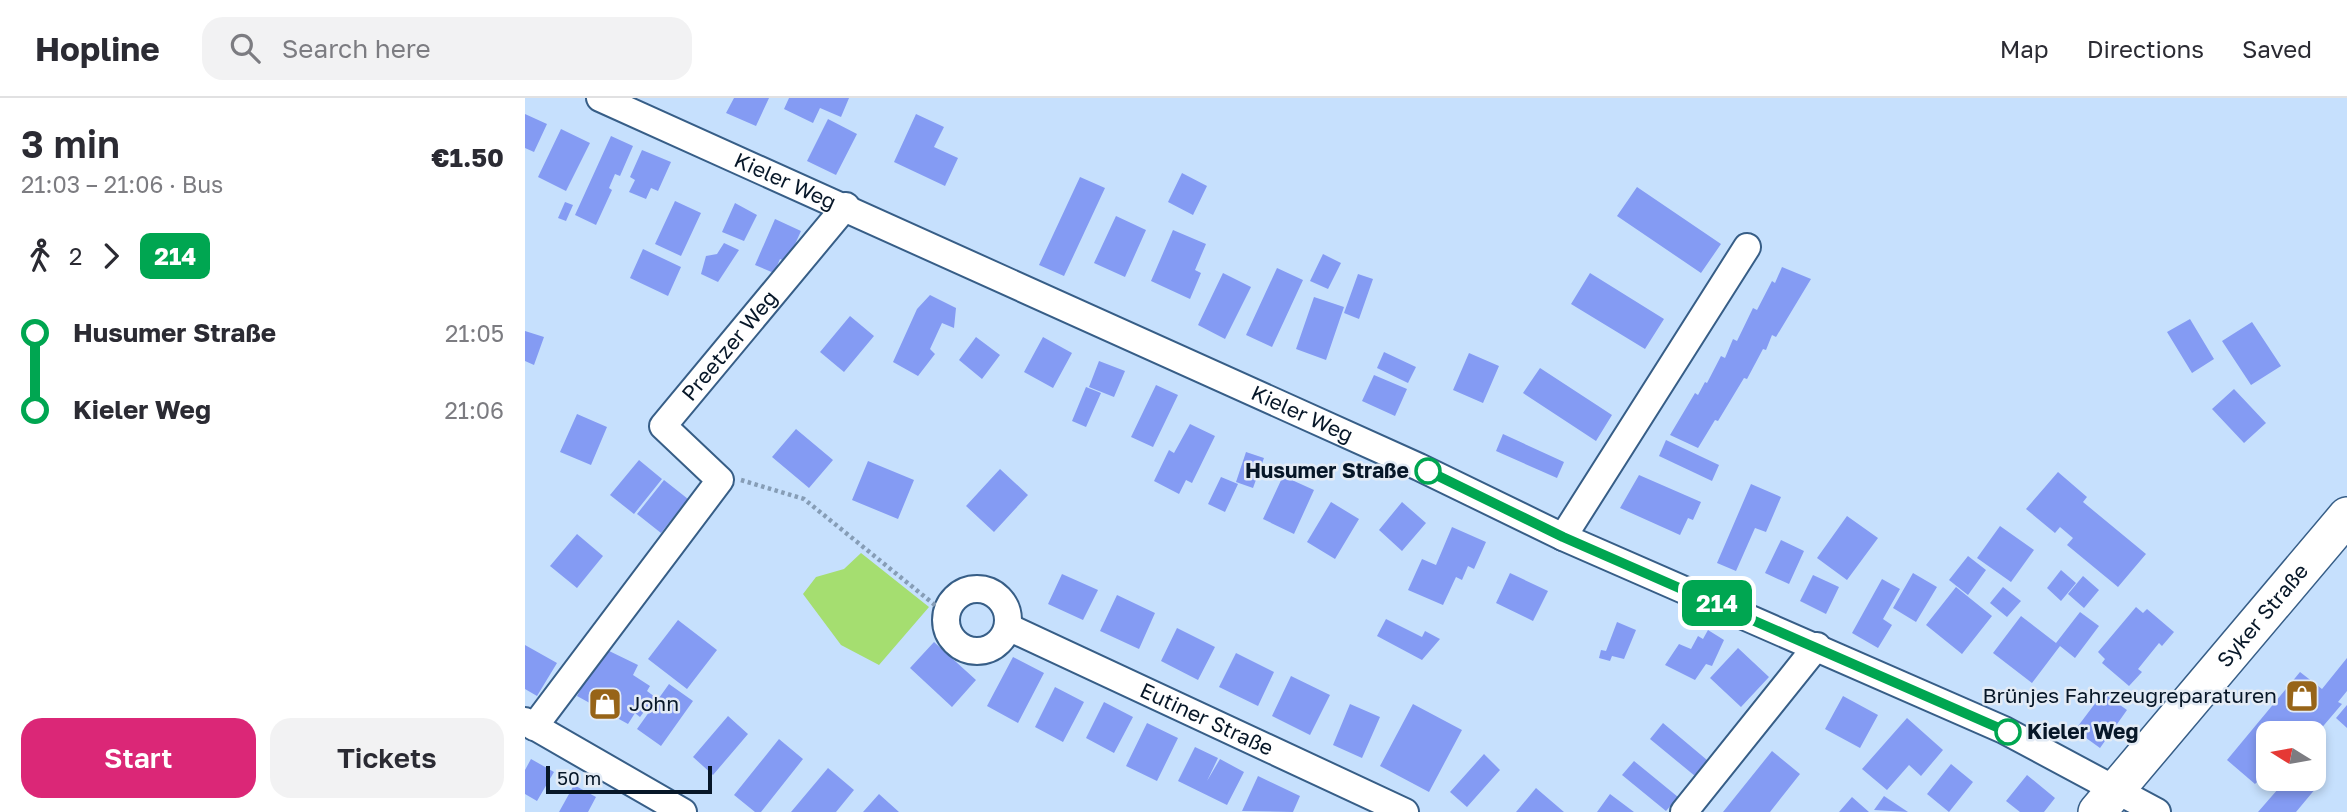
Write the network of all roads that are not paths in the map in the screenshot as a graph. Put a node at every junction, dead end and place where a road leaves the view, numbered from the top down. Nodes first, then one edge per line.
1 (600, 98) edge
2 (846, 206) junction
3 (1747, 247) dead end
4 (2347, 516) edge
5 (1563, 537) junction
6 (1008, 627) junction
7 (1817, 646) junction
8 (530, 724) edge
9 (2107, 800) edge
10 (683, 812) edge
11 (1405, 812) edge
12 (1684, 812) edge
13 (2157, 812) edge

1 - 2 street, Kieler Weg
2 - 5 street, Kieler Weg
2 - 8 street, Preetzer Weg
3 - 5 street
4 - 9 main road, Syker Straße
5 - 7 street, Kieler Weg
6 - 6 street
6 - 11 street, Eutiner Straße
7 - 9 street, Kieler Weg
7 - 12 street
8 - 10 street
9 - 13 street, Kieler Weg

